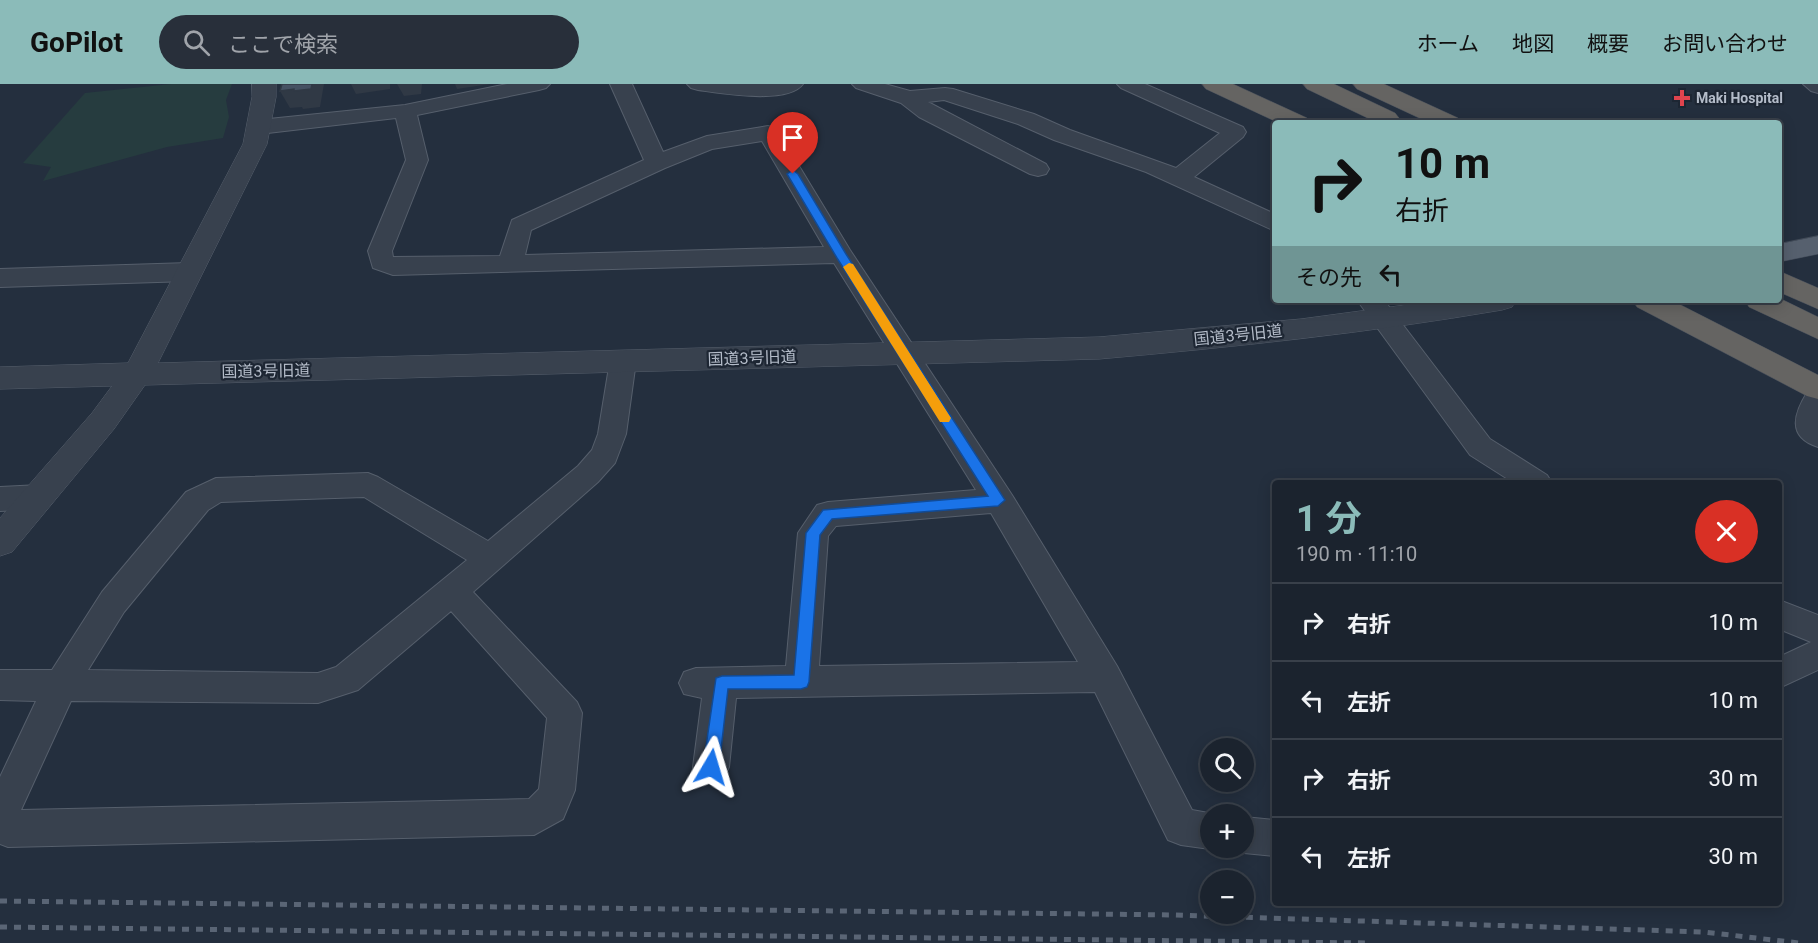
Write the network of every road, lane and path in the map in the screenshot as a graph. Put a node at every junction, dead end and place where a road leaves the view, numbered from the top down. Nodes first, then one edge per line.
1 (264, 84) edge
2 (539, 84) edge
3 (621, 84) edge
4 (698, 84) edge
5 (792, 84) edge
6 (863, 84) edge
7 (1128, 84) edge
8 (1214, 84) edge
9 (1264, 84) edge
10 (1315, 84) edge
11 (1365, 84) edge
12 (1814, 84) edge
13 (1818, 87) edge
14 (770, 88) edge
15 (909, 98) junction
16 (405, 111) junction
17 (1326, 114) dead end
18 (1292, 120) edge
19 (1391, 120) edge
20 (1443, 120) edge
21 (259, 127) junction
22 (657, 163) junction
23 (1038, 170) dead end
24 (1179, 177) junction
25 (1272, 222) edge
26 (1818, 245) edge
27 (1782, 252) edge
28 (841, 255) junction
29 (510, 265) junction
30 (189, 272) junction
31 (0, 278) edge
32 (1782, 282) edge
33 (1818, 299) edge
34 (1464, 303) edge
35 (1653, 303) edge
36 (1701, 303) edge
37 (1765, 303) edge
38 (1377, 310) edge
39 (1818, 329) edge
40 (903, 353) junction
41 (623, 362) junction
42 (1818, 362) edge
43 (137, 374) junction
44 (0, 378) edge
45 (1818, 388) edge
46 (1818, 398) edge
47 (1818, 436) edge
48 (1532, 480) edge
49 (40, 497) junction
50 (0, 499) edge
51 (998, 500) junction
52 (0, 542) edge
53 (490, 558) junction
54 (452, 591) junction
55 (1782, 615) edge
56 (1818, 630) edge
57 (1818, 654) edge
58 (1782, 672) edge
59 (1105, 677) junction
60 (801, 682) junction
61 (0, 685) edge
62 (61, 685) junction
63 (711, 767) dead end
64 (0, 817) edge
65 (1200, 830) edge
66 (1254, 835) edge
67 (1272, 838) edge

1 - 21 street
2 - 16 street
3 - 22 street
4 - 14 street
5 - 14 street
6 - 15 street
7 - 24 street
8 - 18 highway
9 - 17 highway
10 - 19 highway
11 - 20 highway
12 - 13 street
15 - 23 street
15 - 24 street
16 - 21 street
16 - 29 street
21 - 30 street
22 - 28 street
22 - 29 street
24 - 25 street
26 - 27 main road
28 - 29 street
28 - 40 street
30 - 31 street
30 - 43 street
32 - 33 highway
34 - 38 street, 国道3号旧道
35 - 45 highway
36 - 42 highway
37 - 39 highway
38 - 40 street, 国道3号旧道
38 - 48 street
40 - 41 street, 国道3号旧道
40 - 51 street
41 - 43 street, 国道3号旧道
41 - 53 street
43 - 44 street, 国道3号旧道
43 - 49 street
46 - 47 street
49 - 50 street
49 - 52 street
51 - 59 street
51 - 60 street
53 - 54 street
53 - 62 street
54 - 62 street
54 - 64 street
55 - 56 street
57 - 58 street
59 - 60 street
59 - 65 street
60 - 63 street
61 - 62 street
62 - 64 street
66 - 67 street

